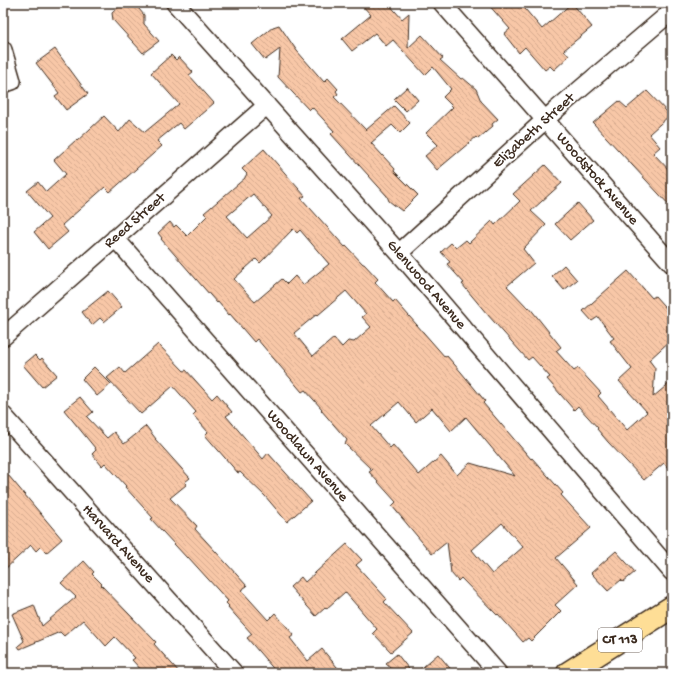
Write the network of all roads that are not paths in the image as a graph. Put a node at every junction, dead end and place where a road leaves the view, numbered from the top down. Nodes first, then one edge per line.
1 (175, 3) edge
2 (442, 3) edge
3 (672, 11) edge
4 (3, 50) edge
5 (7, 82) edge
6 (267, 105) junction
7 (545, 120) junction
8 (115, 238) junction
9 (399, 253) junction
10 (672, 264) edge
11 (3, 337) edge
12 (3, 415) edge
13 (672, 572) edge
14 (672, 607) edge
15 (234, 673) edge
16 (498, 673) edge
17 (568, 673) edge

1 - 6 street, Glenwood Avenue
2 - 7 street, Woodstock Avenue
3 - 7 street, Elizabeth Street
4 - 5 street
6 - 8 street, Reed Street
6 - 9 street, Glenwood Avenue
7 - 9 street, Elizabeth Street
7 - 10 street, Woodstock Avenue
8 - 11 street, Reed Street
8 - 16 street, Woodlawn Avenue
9 - 13 street, Glenwood Avenue
12 - 15 street, Harvard Avenue
14 - 17 main road, CT 113

